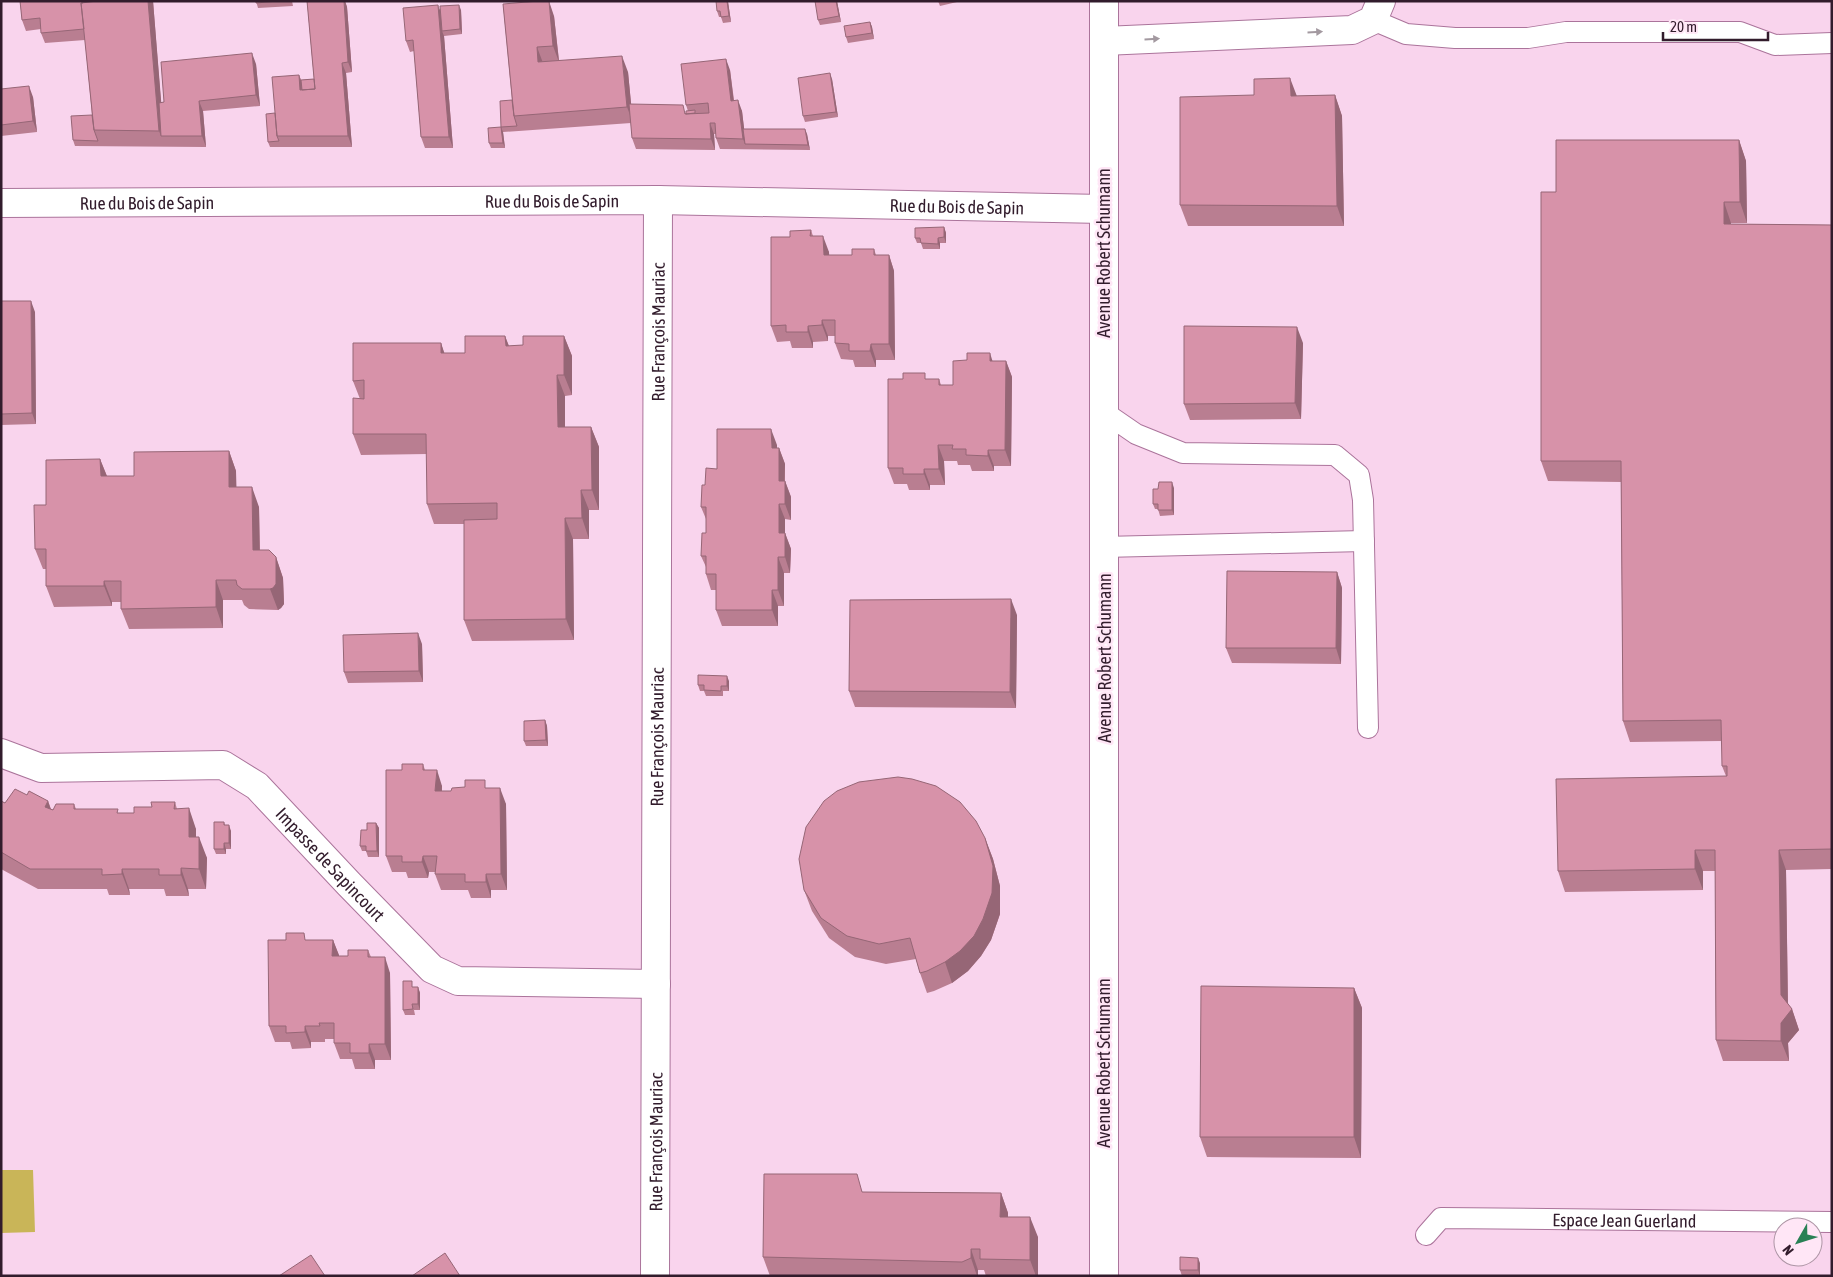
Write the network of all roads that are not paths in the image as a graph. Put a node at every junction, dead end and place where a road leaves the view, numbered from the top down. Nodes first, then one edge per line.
1 (1104, 1) edge
2 (1377, 11) edge
3 (1104, 41) junction
4 (1832, 43) edge
5 (658, 200) junction
6 (1, 203) edge
7 (1103, 209) junction
8 (1104, 412) junction
9 (1364, 541) junction
10 (1104, 547) junction
11 (1368, 728) dead end
12 (1, 753) edge
13 (656, 984) junction
14 (1832, 1222) edge
15 (1426, 1235) dead end
16 (655, 1276) edge
17 (1104, 1276) edge

1 - 3 street, Avenue Robert Schumann
3 -> 2 street
2 - 4 lane
3 - 7 street, Avenue Robert Schumann
5 - 6 street, Rue du Bois de Sapin
5 - 7 street, Rue du Bois de Sapin
5 - 13 street, Rue François Mauriac
7 - 8 street, Avenue Robert Schumann
8 - 9 lane
8 - 10 street, Avenue Robert Schumann
9 - 10 lane
9 - 11 lane
10 - 17 street, Avenue Robert Schumann
12 - 13 street, Impasse de Sapincourt
13 - 16 street, Rue François Mauriac
14 - 15 lane, Espace Jean Guerland

